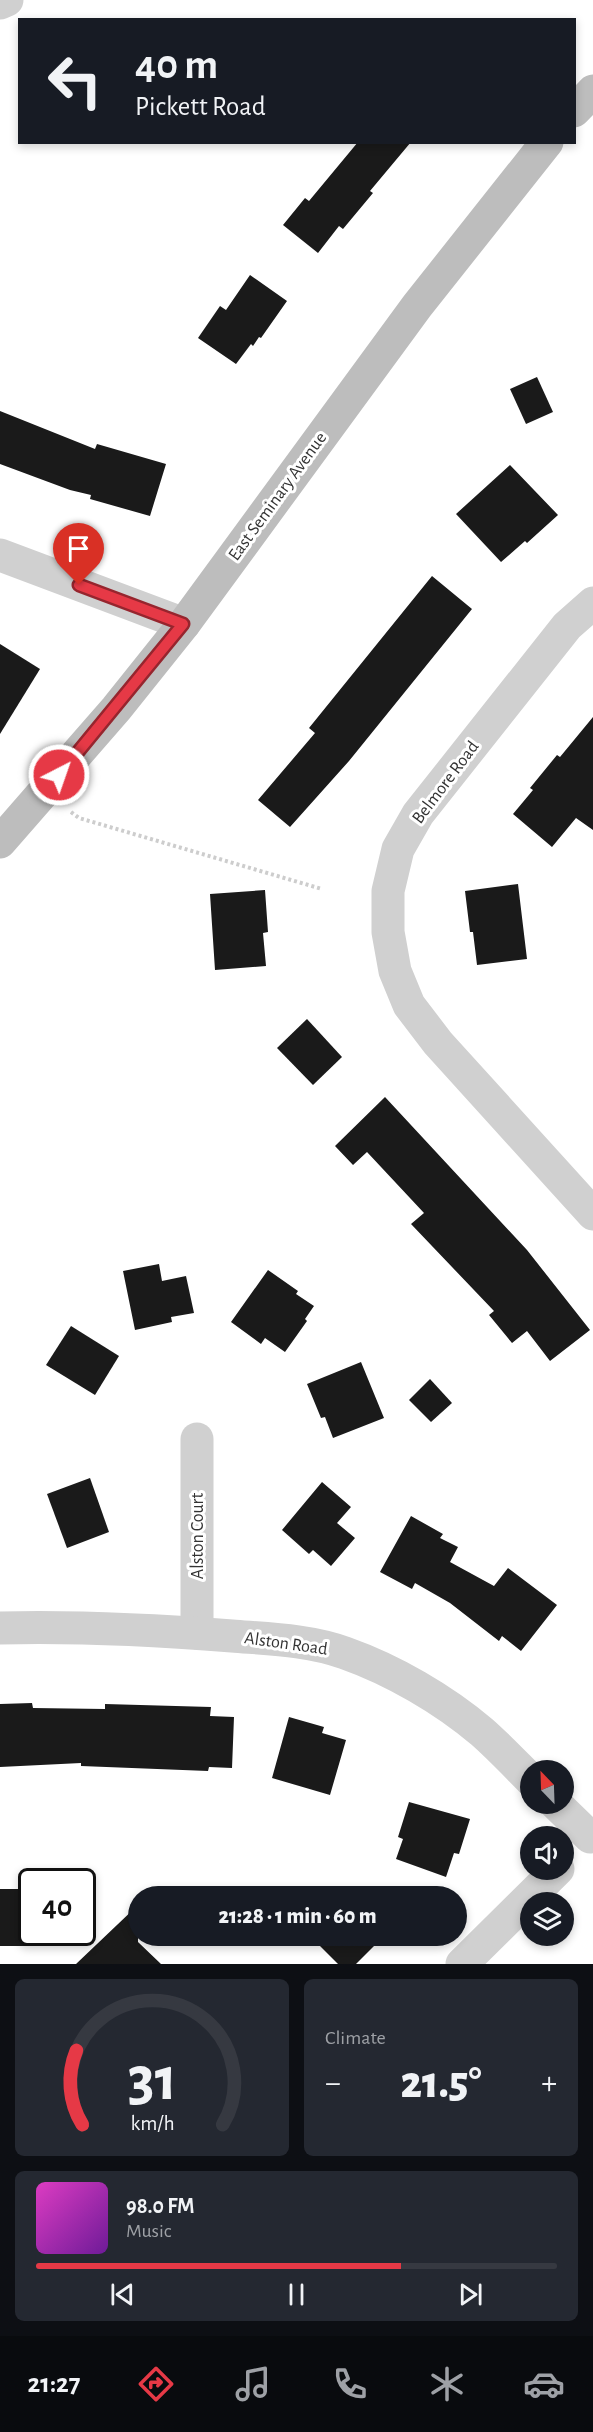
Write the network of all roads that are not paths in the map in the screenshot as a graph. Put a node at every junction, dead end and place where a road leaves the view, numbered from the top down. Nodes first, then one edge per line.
1 (7, 0) edge
2 (0, 3) edge
3 (593, 91) edge
4 (576, 109) edge
5 (545, 144) edge
6 (0, 555) edge
7 (593, 603) edge
8 (183, 624) junction
9 (0, 842) edge
10 (593, 1214) edge
11 (197, 1439) dead end
12 (0, 1628) edge
13 (197, 1633) junction
14 (520, 1769) edge
15 (567, 1814) edge
16 (591, 1835) edge
17 (574, 1853) edge
18 (547, 1880) edge
19 (462, 1964) edge

1 - 2 street
3 - 4 street
5 - 8 street, East Seminary Avenue
6 - 8 street
7 - 10 street, Belmore Road
8 - 9 street, East Seminary Avenue
11 - 13 street, Alston Court
12 - 13 street, Alston Road
13 - 14 street, Alston Road
15 - 16 street
16 - 17 street
18 - 19 street

